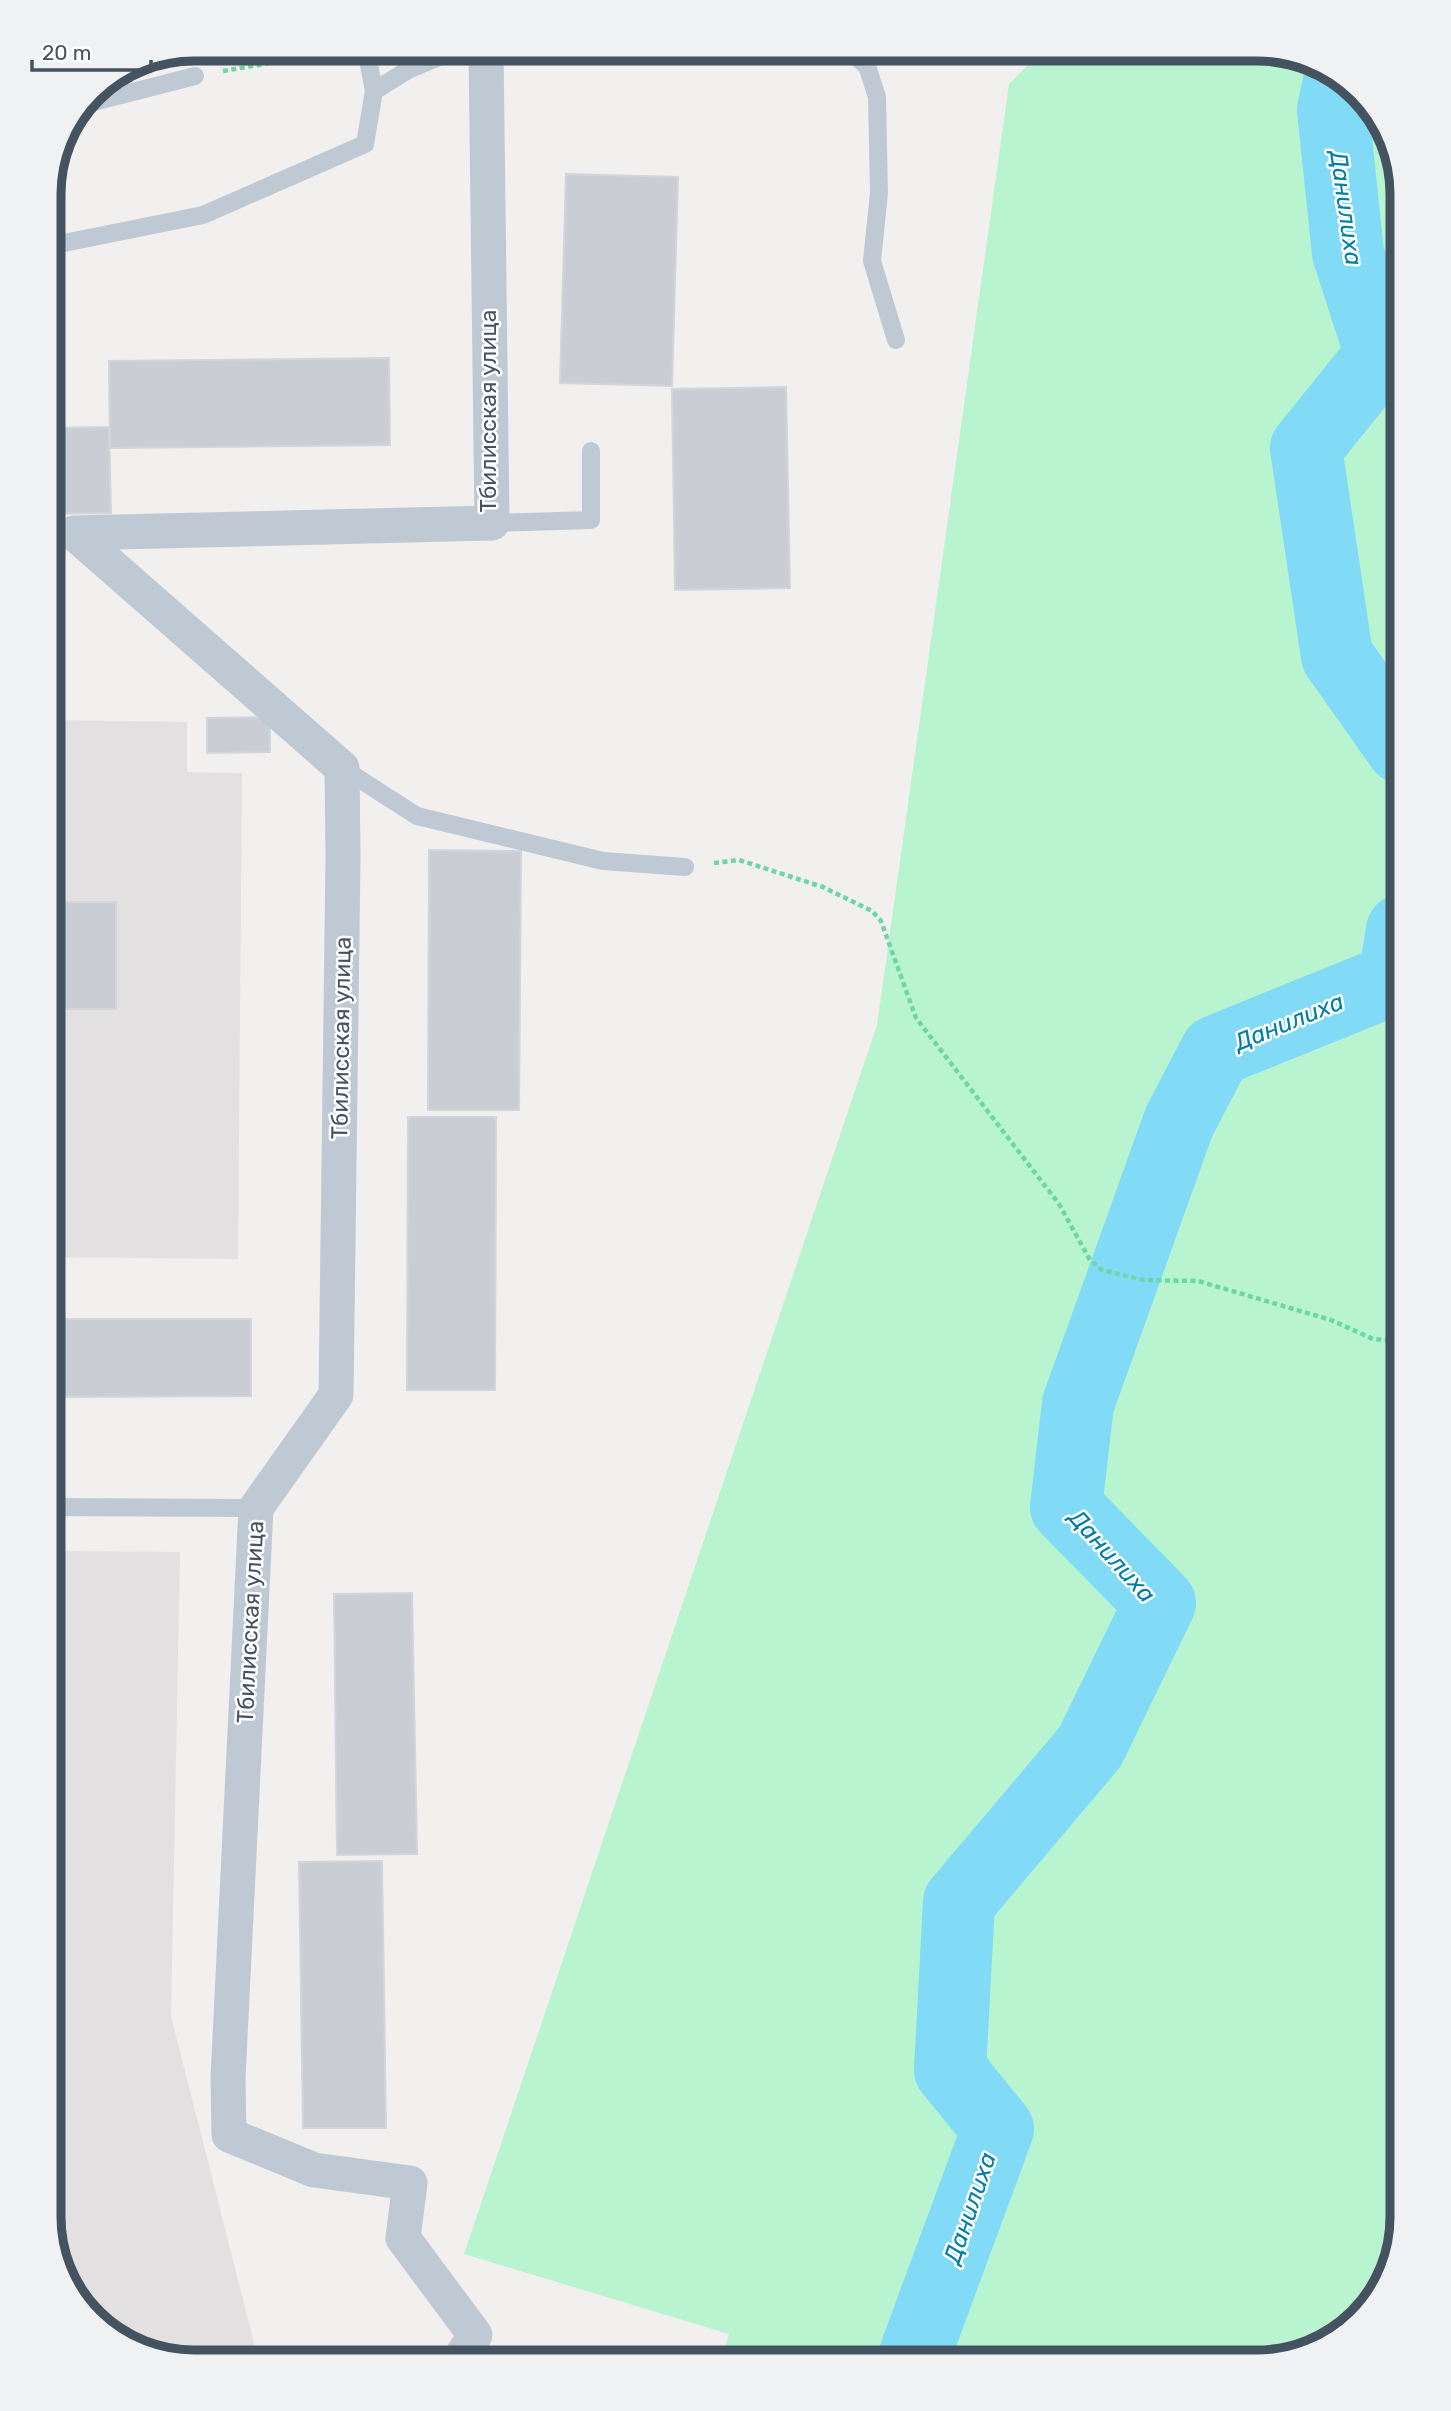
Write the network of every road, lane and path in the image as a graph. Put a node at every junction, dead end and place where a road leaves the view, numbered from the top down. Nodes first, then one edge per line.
1 (276, 62) edge
2 (368, 62) edge
3 (428, 62) edge
4 (486, 62) edge
5 (862, 62) edge
6 (195, 76) joint
7 (374, 91) junction
8 (100, 100) edge
9 (62, 243) edge
10 (897, 340) dead end
11 (591, 451) dead end
12 (492, 523) junction
13 (62, 533) edge
14 (342, 768) junction
15 (685, 867) joint
16 (1390, 1338) edge
17 (61, 1507) edge
18 (256, 1508) junction
19 (466, 2349) edge

1 - 6 path
2 - 7 lane
3 - 7 lane
4 - 12 street, Тбилисская улица
5 - 10 lane
6 - 8 lane
7 - 9 lane
11 - 12 lane
12 - 13 street, Тбилисская улица
13 - 14 street, Тбилисская улица
14 - 15 lane
14 - 18 street, Тбилисская улица
15 - 16 path
17 - 18 lane
18 - 19 street, Тбилисская улица

